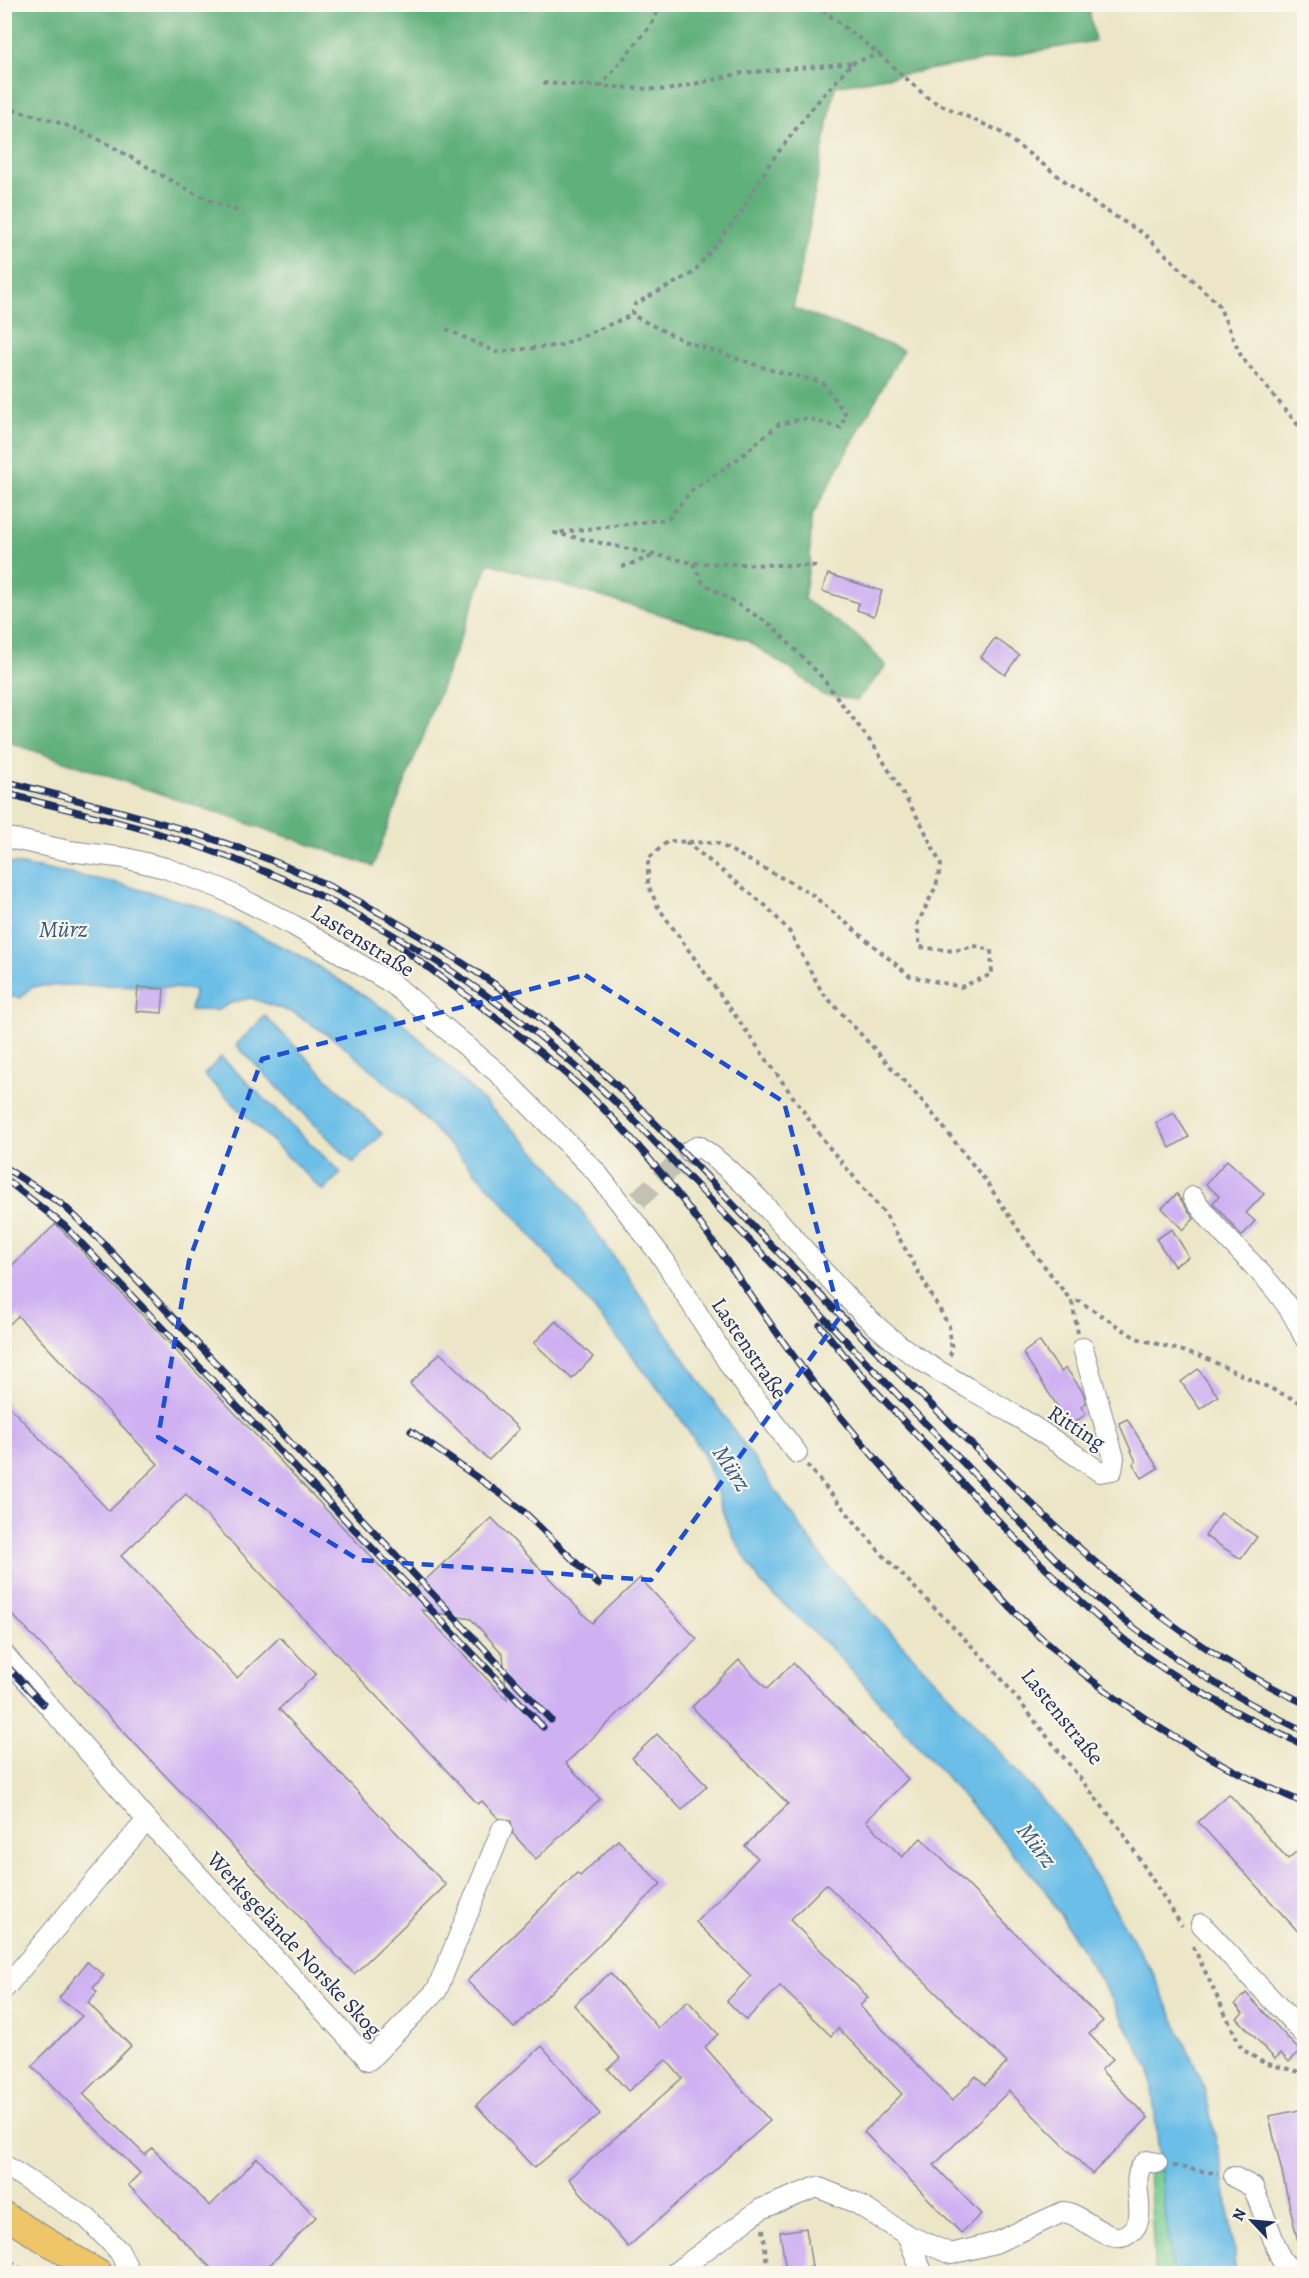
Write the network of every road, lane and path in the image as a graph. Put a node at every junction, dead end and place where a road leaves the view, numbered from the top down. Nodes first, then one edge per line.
1 (661, 4) edge
2 (815, 4) edge
3 (879, 54) junction
4 (852, 63) junction
5 (543, 83) dead end
6 (600, 88) junction
7 (4, 108) edge
8 (243, 212) dead end
9 (632, 315) junction
10 (446, 329) dead end
11 (1305, 432) edge
12 (657, 554) junction
13 (693, 563) junction
14 (819, 566) dead end
15 (622, 567) dead end
16 (4, 837) edge
17 (686, 842) junction
18 (689, 1151) dead end
19 (1193, 1197) dead end
20 (1072, 1302) junction
21 (1305, 1337) edge
22 (1083, 1348) joint
23 (938, 1371) junction
24 (1305, 1404) edge
25 (797, 1453) joint
26 (4, 1654) edge
27 (147, 1820) junction
28 (502, 1828) dead end
29 (1194, 1929) joint
30 (1192, 1943) dead end
31 (4, 1989) edge
32 (1305, 2034) edge
33 (1305, 2073) edge
34 (1157, 2163) joint
35 (4, 2165) edge
36 (1234, 2177) joint
37 (761, 2209) junction
38 (4, 2216) edge
39 (907, 2235) junction
40 (4, 2256) edge
41 (28, 2274) edge
42 (100, 2274) edge
43 (131, 2274) edge
44 (673, 2274) edge
45 (768, 2274) edge
46 (923, 2274) edge
47 (1299, 2274) edge

1 - 6 path
2 - 3 path
3 - 4 path
3 - 11 path
4 - 6 path
4 - 9 path
5 - 6 path
7 - 8 path
9 - 10 path
9 - 12 path
12 - 13 path
12 - 15 path
13 - 14 path
13 - 17 path
16 - 25 street, Lastenstraße
17 - 20 path
17 - 23 path
18 - 23 street, Ritting
19 - 21 street
20 - 22 path
20 - 24 path
22 - 23 street, Ritting
25 - 29 path, Lastenstraße
26 - 27 street, Werksgelände Norske Skog
27 - 28 street, Werksgelände Norske Skog
27 - 31 street
29 - 32 street
30 - 33 path
34 - 36 path
34 - 39 street
35 - 43 street
36 - 47 street
37 - 39 street
37 - 44 street
37 - 45 path
38 - 42 main road
39 - 46 street
40 - 41 path

